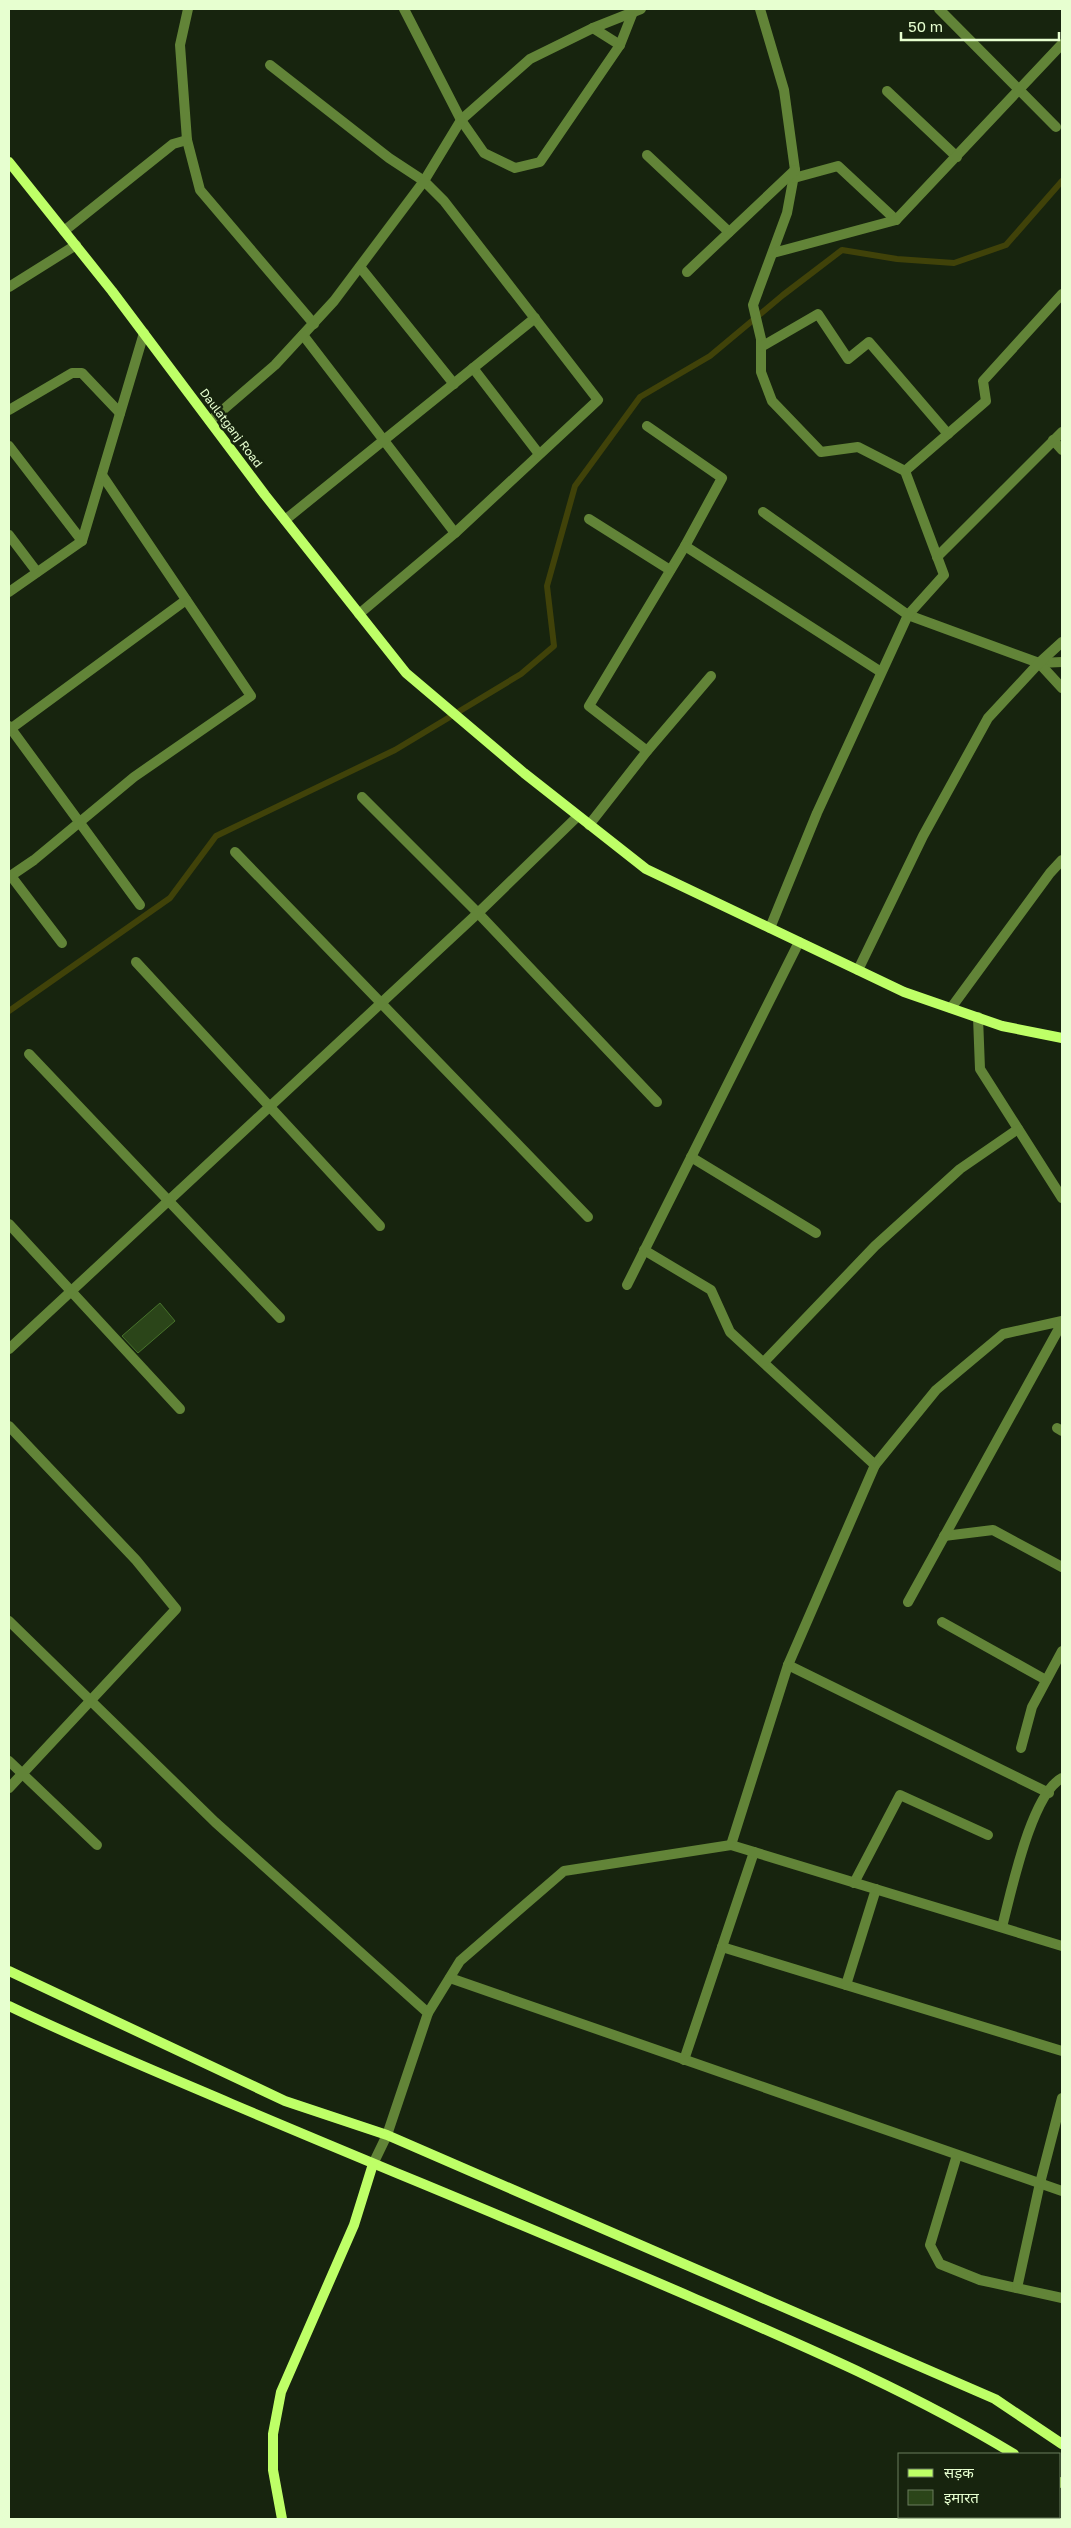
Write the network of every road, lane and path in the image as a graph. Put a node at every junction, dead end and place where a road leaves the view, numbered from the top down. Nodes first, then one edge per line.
1 (188, 9) edge
2 (404, 9) edge
3 (760, 9) edge
4 (939, 9) edge
5 (637, 10) edge
6 (593, 28) junction
7 (1062, 44) edge
8 (620, 46) junction
9 (270, 65) dead end
10 (887, 91) dead end
11 (1021, 91) junction
12 (461, 120) junction
13 (1056, 127) dead end
14 (187, 140) junction
15 (647, 156) dead end
16 (957, 157) junction
17 (9, 162) edge
18 (794, 174) junction
19 (424, 181) junction
20 (896, 220) junction
21 (64, 231) junction
22 (729, 232) junction
23 (76, 245) junction
24 (773, 253) junction
25 (360, 268) junction
26 (687, 272) dead end
27 (9, 287) edge
28 (1062, 294) edge
29 (535, 318) junction
30 (314, 324) junction
31 (144, 333) junction
32 (304, 335) junction
33 (761, 343) junction
34 (473, 368) junction
35 (454, 384) junction
36 (9, 410) edge
37 (120, 413) junction
38 (210, 421) junction
39 (647, 426) dead end
40 (1062, 432) edge
41 (948, 434) junction
42 (384, 440) junction
43 (1052, 440) junction
44 (9, 446) edge
45 (1062, 450) edge
46 (539, 454) junction
47 (905, 471) junction
48 (102, 475) junction
49 (763, 512) dead end
50 (589, 519) dead end
51 (285, 520) junction
52 (455, 533) junction
53 (9, 535) edge
54 (82, 541) junction
55 (685, 546) junction
56 (937, 557) junction
57 (670, 570) junction
58 (37, 572) junction
59 (9, 592) edge
60 (186, 600) junction
61 (360, 614) junction
62 (908, 615) junction
63 (1062, 642) edge
64 (1062, 662) edge
65 (1039, 663) junction
66 (881, 672) junction
67 (711, 676) dead end
68 (1062, 688) edge
69 (9, 728) edge
70 (647, 751) junction
71 (362, 797) dead end
72 (578, 816) junction
73 (79, 822) junction
74 (589, 825) junction
75 (235, 852) dead end
76 (1062, 860) edge
77 (10, 877) edge
78 (140, 905) dead end
79 (478, 913) junction
80 (770, 928) junction
81 (799, 942) junction
82 (62, 943) dead end
83 (136, 962) dead end
84 (858, 970) junction
85 (380, 1002) junction
86 (951, 1008) junction
87 (978, 1018) junction
88 (1062, 1038) edge
89 (29, 1054) dead end
90 (658, 1102) dead end
91 (269, 1106) junction
92 (1018, 1129) junction
93 (691, 1158) junction
94 (1062, 1198) edge
95 (168, 1200) junction
96 (588, 1217) dead end
97 (9, 1224) edge
98 (380, 1226) dead end
99 (816, 1233) dead end
100 (644, 1250) junction
101 (627, 1286) dead end
102 (71, 1291) junction
103 (280, 1318) dead end
104 (1062, 1322) edge
105 (9, 1349) edge
106 (764, 1362) junction
107 (180, 1409) dead end
108 (9, 1426) edge
109 (875, 1465) junction
110 (944, 1536) junction
111 (1062, 1567) edge
112 (908, 1602) dead end
113 (9, 1621) edge
114 (942, 1622) dead end
115 (1062, 1651) edge
116 (788, 1665) junction
117 (1046, 1680) junction
118 (89, 1699) junction
119 (1021, 1748) dead end
120 (9, 1761) edge
121 (22, 1774) junction
122 (1062, 1778) edge
123 (9, 1788) edge
124 (1048, 1793) junction
125 (988, 1836) dead end
126 (97, 1845) dead end
127 (731, 1845) junction
128 (754, 1852) junction
129 (854, 1883) junction
130 (876, 1889) junction
131 (1002, 1928) junction
132 (1062, 1946) edge
133 (722, 1947) junction
134 (9, 1971) edge
135 (450, 1978) junction
136 (846, 1985) junction
137 (9, 2006) edge
138 (428, 2013) junction
139 (1062, 2051) edge
140 (684, 2060) junction
141 (1062, 2098) edge
142 (387, 2135) junction
143 (957, 2155) junction
144 (373, 2164) junction
145 (1040, 2183) junction
146 (1062, 2191) edge
147 (1017, 2288) junction
148 (1062, 2298) edge
149 (1062, 2444) edge
150 (1012, 2453) edge
151 (282, 2519) edge

1 - 14 street
2 - 12 street
3 - 18 street
4 - 11 street
5 - 6 street
5 - 8 street
6 - 8 street
6 - 12 street
7 - 11 street
8 - 12 street
9 - 19 street
10 - 16 street
11 - 13 street
11 - 16 street
12 - 19 street
14 - 21 street
14 - 30 street
15 - 22 street
16 - 20 street
17 - 21 main road, Daulatganj Road
18 - 20 street
18 - 22 street
18 - 24 street
19 - 25 street
19 - 29 street
20 - 24 street
21 - 23 main road, Daulatganj Road
22 - 26 street
23 - 27 street
23 - 31 main road, Daulatganj Road
24 - 33 street
25 - 30 street
25 - 35 street
28 - 41 street
29 - 34 street
29 - 46 street
30 - 32 street
31 - 37 street
31 - 38 main road, Daulatganj Road
32 - 38 street
32 - 42 street
33 - 41 street
33 - 47 street
34 - 35 street
34 - 46 street
35 - 42 street
36 - 37 street
37 - 48 street
38 - 51 main road, Daulatganj Road
39 - 55 street
40 - 43 street
41 - 47 street
42 - 51 street
42 - 52 street
43 - 45 street
43 - 56 street
44 - 54 street
46 - 52 street
47 - 56 street
48 - 54 street
48 - 60 street
49 - 62 street
50 - 57 street
51 - 61 main road, Daulatganj Road
52 - 61 street
53 - 58 street
54 - 58 street
55 - 57 street
55 - 66 street
56 - 62 street
57 - 70 street
58 - 59 street
60 - 69 street
60 - 73 street
61 - 72 main road, Daulatganj Road
62 - 65 street
62 - 66 street
63 - 65 street
64 - 65 street
65 - 68 street
65 - 84 street
66 - 80 street
67 - 70 street
69 - 73 street
70 - 74 street
71 - 79 street
72 - 74 main road, Daulatganj Road
72 - 79 street
73 - 77 street
73 - 78 street
74 - 80 main road, Daulatganj Road
75 - 85 street
76 - 86 street
77 - 82 street
79 - 85 street
79 - 90 street
80 - 81 main road, Daulatganj Road
81 - 84 main road, Daulatganj Road
81 - 93 street
83 - 91 street
84 - 86 main road, Daulatganj Road
85 - 91 street
85 - 96 street
86 - 87 main road, Daulatganj Road
87 - 88 main road, Daulatganj Road
87 - 92 street
89 - 95 street
91 - 95 street
91 - 98 street
92 - 94 street
92 - 106 street
93 - 99 street
93 - 100 street
95 - 102 street
95 - 103 street
97 - 102 street
100 - 101 street
100 - 106 street
102 - 105 street
102 - 107 street
104 - 109 street
104 - 110 street
106 - 109 street
108 - 118 street
109 - 116 street
110 - 111 street
110 - 112 street
113 - 118 street
114 - 117 street
115 - 117 street
116 - 124 street
116 - 127 street
117 - 119 street
118 - 121 street
118 - 138 street
120 - 121 street
121 - 123 street
121 - 126 street
122 - 124 street
124 - 131 street
125 - 129 street
127 - 128 street
127 - 135 street
128 - 129 street
128 - 133 street
129 - 130 street
130 - 131 street
130 - 136 street
131 - 132 street
133 - 136 street
133 - 140 street
134 - 142 main road
135 - 138 street
135 - 140 street
136 - 139 street
137 - 144 main road
138 - 142 street
140 - 143 street
141 - 145 street
142 - 144 street
142 - 149 main road
143 - 145 street
143 - 147 street
144 - 150 main road
144 - 151 main road
145 - 146 street
145 - 147 street
147 - 148 street

